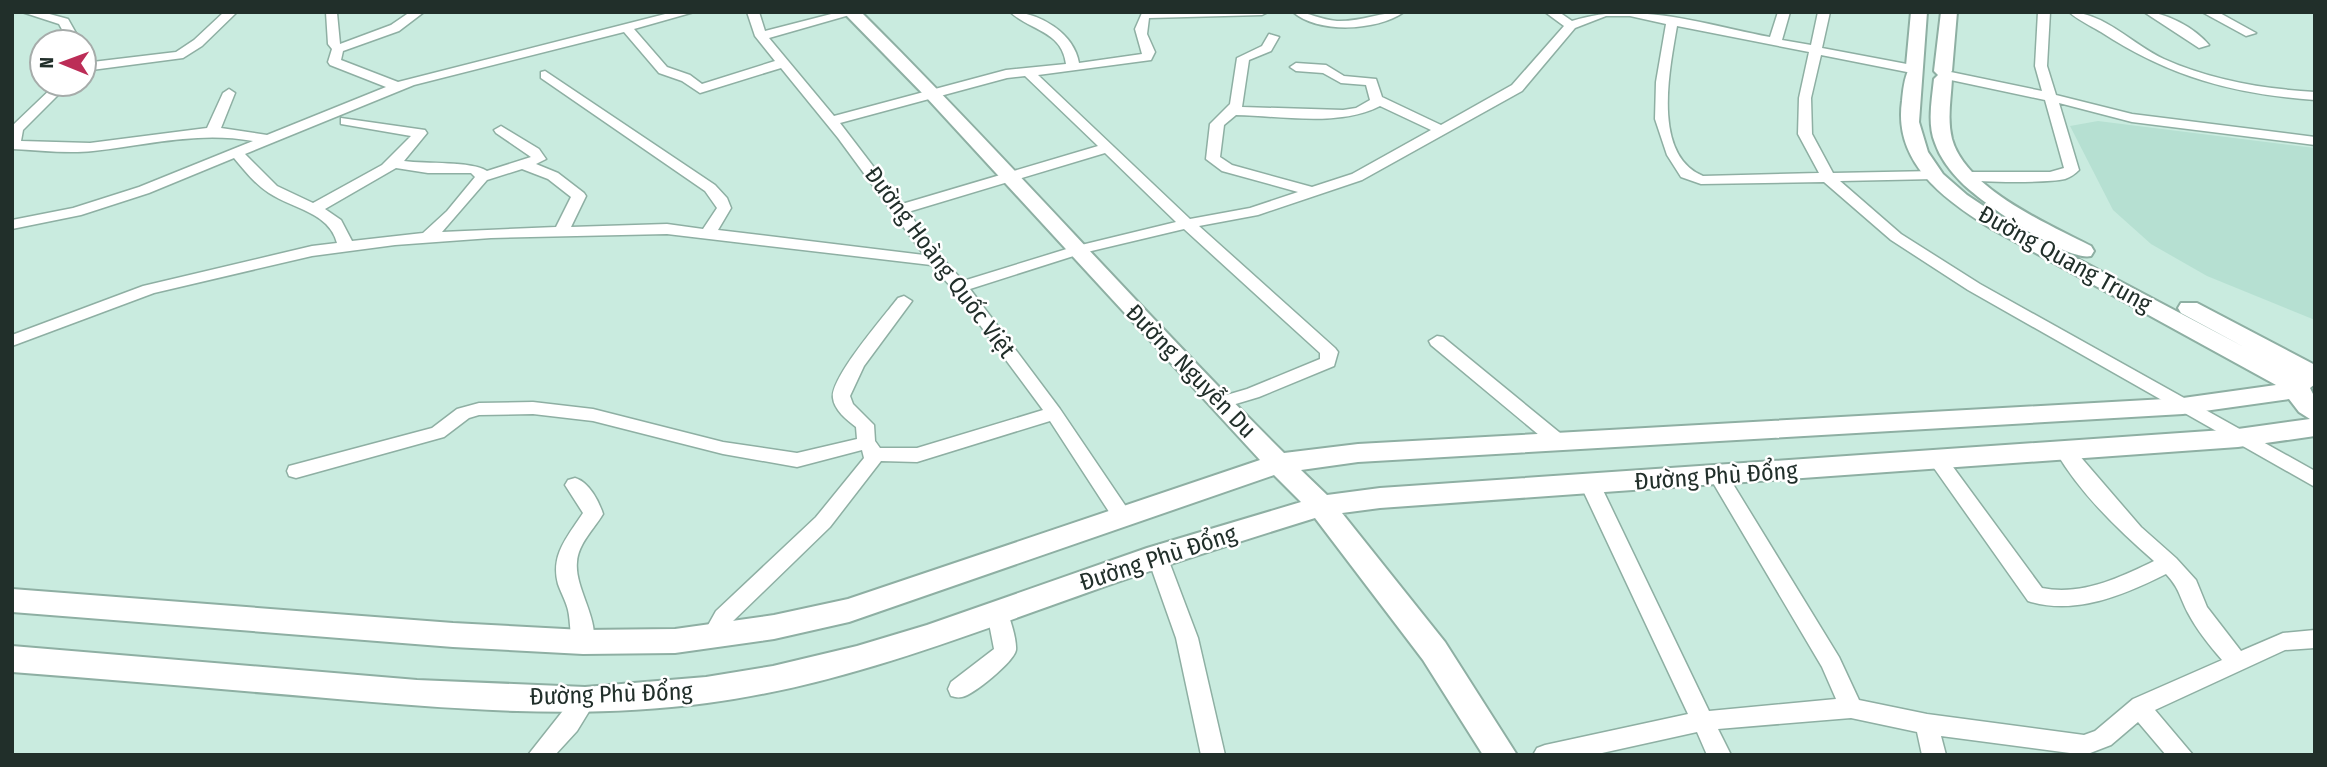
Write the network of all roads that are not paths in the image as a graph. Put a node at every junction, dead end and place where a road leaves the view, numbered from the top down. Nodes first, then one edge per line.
1 (28, 12) edge
2 (231, 12) edge
3 (418, 12) edge
4 (688, 12) edge
5 (753, 12) edge
6 (852, 12) edge
7 (1016, 12) edge
8 (1262, 12) edge
9 (1299, 12) edge
10 (1398, 12) edge
11 (1551, 12) edge
12 (1784, 12) edge
13 (1824, 12) edge
14 (1919, 12) edge
15 (1949, 12) edge
16 (2044, 12) edge
17 (2075, 12) edge
18 (2150, 12) edge
19 (2208, 12) edge
20 (331, 13) edge
21 (1672, 22) junction
22 (1571, 25) junction
23 (67, 28) edge
24 (627, 29) junction
25 (2250, 33) dead end
26 (761, 36) junction
27 (1273, 37) dead end
28 (1775, 42) junction
29 (2203, 45) dead end
30 (338, 49) junction
31 (1817, 51) junction
32 (783, 63) junction
33 (98, 65) edge
34 (1296, 67) dead end
35 (1073, 68) junction
36 (1914, 69) junction
37 (1028, 72) junction
38 (545, 75) dead end
39 (1944, 75) junction
40 (396, 86) junction
41 (229, 93) dead end
42 (932, 93) junction
43 (2315, 96) edge
44 (2050, 97) junction
45 (49, 98) edge
46 (1379, 101) junction
47 (1233, 111) junction
48 (346, 121) dead end
49 (831, 121) junction
50 (501, 130) dead end
51 (1441, 130) junction
52 (212, 132) junction
53 (268, 139) junction
54 (2315, 141) edge
55 (13, 146) edge
56 (1107, 148) junction
57 (238, 153) junction
58 (393, 163) junction
59 (525, 165) junction
60 (1935, 175) junction
61 (1009, 176) junction
62 (1968, 176) junction
63 (482, 177) junction
64 (1829, 179) junction
65 (1313, 192) junction
66 (314, 209) junction
67 (899, 210) junction
68 (1187, 224) junction
69 (12, 225) edge
70 (561, 230) junction
71 (709, 232) junction
72 (428, 237) junction
73 (345, 246) junction
74 (1078, 250) junction
75 (936, 261) junction
76 (960, 287) junction
77 (904, 301) dead end
78 (12, 341) edge
79 (1437, 341) dead end
80 (2306, 382) edge
81 (1219, 404) junction
82 (2183, 406) junction
83 (2315, 412) edge
84 (1054, 413) junction
85 (2315, 427) edge
86 (2238, 438) junction
87 (1558, 441) junction
88 (870, 449) junction
89 (2064, 452) junction
90 (1938, 461) junction
91 (1280, 463) junction
92 (296, 471) dead end
93 (1718, 476) junction
94 (2315, 480) edge
95 (1590, 484) junction
96 (575, 485) dead end
97 (1321, 506) junction
98 (1122, 516) junction
99 (1157, 556) junction
100 (2169, 563) junction
101 (13, 602) edge
102 (998, 613) junction
103 (713, 636) junction
104 (2315, 639) edge
105 (583, 642) junction
106 (12, 659) edge
107 (2238, 663) junction
108 (959, 689) dead end
109 (585, 700) junction
110 (2141, 706) junction
111 (1851, 708) junction
112 (1702, 721) junction
113 (1927, 724) junction
114 (540, 755) edge
115 (1213, 755) edge
116 (1501, 755) edge
117 (1545, 755) edge
118 (1719, 755) edge
119 (1934, 755) edge
120 (2181, 755) edge

1 - 23 street
2 - 33 street
3 - 30 street
4 - 24 street
5 - 26 street, Đường Hoàng Quốc Việt
6 - 26 street
6 - 42 main road, Đường Nguyễn Du
7 - 35 street
8 - 35 street
9 - 10 street
11 - 22 street
12 - 28 street
13 - 31 street
14 - 36 main road, Đường Quang Trung
15 - 39 main road, Đường Quang Trung
16 - 44 street
17 - 43 street
18 - 29 street
19 - 25 street
20 - 30 street
21 - 22 street
21 - 28 street
21 - 64 street
22 - 51 street
24 - 32 street
24 - 40 street
26 - 32 street, Đường Hoàng Quốc Việt
27 - 47 street
28 - 31 street
30 - 40 street
31 - 36 street
31 - 64 street
32 - 49 street, Đường Hoàng Quốc Việt
34 - 46 street
35 - 37 street
36 - 39 main road
36 - 60 main road, Đường Quang Trung
37 - 42 street
37 - 56 street
38 - 71 street
39 - 44 street
39 - 62 main road, Đường Quang Trung
40 - 53 street
41 - 52 street
42 - 49 street
42 - 61 main road, Đường Nguyễn Du
44 - 54 street
44 - 62 street
45 - 55 street
46 - 47 street
46 - 51 street
47 - 65 street
48 - 58 street
49 - 67 street, Đường Hoàng Quốc Việt
50 - 59 street
51 - 65 street
52 - 53 street
52 - 55 street
53 - 57 street
56 - 61 street
56 - 68 street
57 - 66 street
57 - 69 street
58 - 63 street
58 - 66 street
59 - 63 street
59 - 70 street
60 - 64 street
60 - 80 main road, Đường Quang Trung
61 - 67 street
61 - 74 main road, Đường Nguyễn Du
62 - 80 main road, Đường Quang Trung
63 - 72 street
64 - 82 street
65 - 68 street
66 - 73 street
67 - 75 street, Đường Hoàng Quốc Việt
68 - 74 street
68 - 81 street
70 - 71 street
70 - 72 street
71 - 75 street
72 - 73 street
73 - 78 street
74 - 76 street
74 - 81 main road, Đường Nguyễn Du
75 - 76 street, Đường Hoàng Quốc Việt
76 - 84 street, Đường Hoàng Quốc Việt
77 - 88 street
79 - 87 street
80 - 82 main road, Đường Phù Đổng
80 - 83 main road
81 - 91 main road, Đường Nguyễn Du
82 - 86 street
82 - 87 main road, Đường Phù Đổng
84 - 88 street
84 - 98 street, Đường Hoàng Quốc Việt
85 - 86 main road, Đường Phù Đổng
86 - 89 main road, Đường Phù Đổng
86 - 94 street
87 - 91 main road, Đường Phù Đổng
88 - 92 street
88 - 103 street
89 - 90 main road, Đường Phù Đổng
89 - 100 street
90 - 93 main road, Đường Phù Đổng
90 - 100 street
91 - 97 main road, Đường Nguyễn Du
91 - 98 main road, Đường Phù Đổng
93 - 95 main road, Đường Phù Đổng
93 - 111 street
95 - 97 main road, Đường Phù Đổng
95 - 112 street
96 - 105 street
97 - 99 main road, Đường Phù Đổng
97 - 116 main road, Đường Nguyễn Du
98 - 103 main road, Đường Phù Đổng
99 - 102 main road, Đường Phù Đổng
99 - 115 street
100 - 107 street
101 - 105 main road, Đường Phù Đổng
102 - 108 street
102 - 109 main road, Đường Phù Đổng
103 - 105 main road, Đường Phù Đổng
104 - 107 street
106 - 109 main road, Đường Phù Đổng
107 - 110 street
109 - 114 street
110 - 113 street
110 - 120 street
111 - 112 street
111 - 113 street
112 - 117 street
112 - 118 street
113 - 119 street

